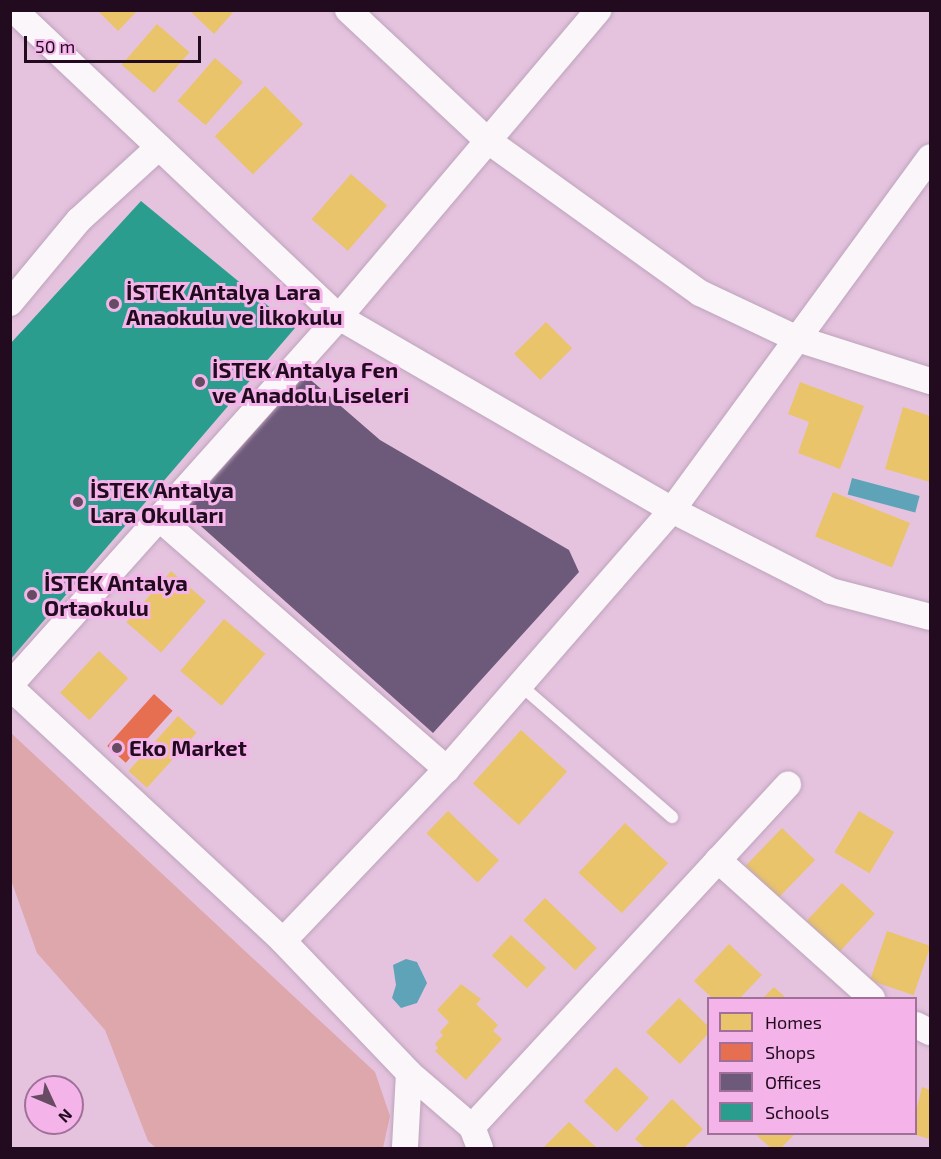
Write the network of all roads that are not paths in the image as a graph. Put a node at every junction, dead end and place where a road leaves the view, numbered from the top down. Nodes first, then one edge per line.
1 (14, 10) edge
2 (348, 10) edge
3 (598, 10) edge
4 (487, 140) junction
5 (159, 147) junction
6 (930, 157) edge
7 (10, 303) edge
8 (339, 317) junction
9 (795, 338) junction
10 (930, 381) edge
11 (672, 510) junction
12 (160, 519) junction
13 (930, 617) edge
14 (519, 684) junction
15 (10, 686) edge
16 (447, 769) junction
17 (788, 784) dead end
18 (672, 817) dead end
19 (718, 860) junction
20 (283, 941) junction
21 (870, 997) edge
22 (409, 1073) junction
23 (476, 1138) edge
24 (405, 1149) edge

1 - 5 street
2 - 4 street
3 - 4 street
4 - 8 street
4 - 9 street
5 - 7 street
5 - 8 street
6 - 9 street
8 - 11 street
8 - 12 street
9 - 10 street
9 - 11 street
11 - 13 street
11 - 14 street
12 - 15 street
12 - 16 street
14 - 16 street
14 - 18 lane
15 - 20 street
16 - 20 street
17 - 19 street
19 - 21 street
19 - 23 street
20 - 22 street
22 - 23 street
22 - 24 street

